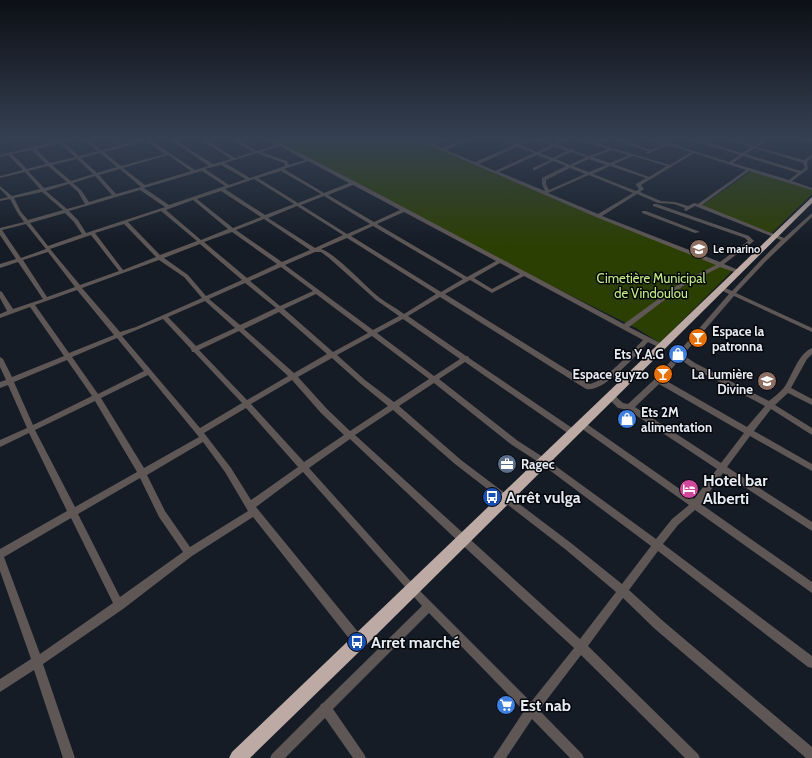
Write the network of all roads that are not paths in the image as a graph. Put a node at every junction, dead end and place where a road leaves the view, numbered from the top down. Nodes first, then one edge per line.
1 (14, 173) edge
2 (30, 173) edge
3 (60, 173) edge
4 (127, 173) edge
5 (186, 173) edge
6 (208, 173) edge
7 (241, 173) edge
8 (268, 173) edge
9 (287, 173) edge
10 (335, 173) edge
11 (499, 173) edge
12 (636, 173) edge
13 (657, 173) edge
14 (744, 173) edge
15 (760, 173) edge
16 (799, 173) edge
17 (95, 174) joint
18 (554, 174) joint
19 (589, 174) joint
20 (0, 177) edge
21 (649, 178) junction
22 (253, 179) junction
23 (70, 181) junction
24 (543, 182) junction
25 (789, 182) junction
26 (354, 183) junction
27 (562, 185) junction
28 (527, 186) junction
29 (0, 187) edge
30 (142, 187) junction
31 (226, 188) junction
32 (812, 189) edge
33 (43, 190) junction
34 (547, 193) junction
35 (637, 193) junction
36 (323, 195) junction
37 (115, 196) junction
38 (11, 197) junction
39 (194, 199) junction
40 (812, 199) edge
41 (0, 200) edge
42 (88, 204) junction
43 (657, 204) junction
44 (297, 205) junction
45 (698, 206) junction
46 (165, 208) junction
47 (689, 208) junction
48 (406, 210) junction
49 (67, 211) junction
50 (681, 214) junction
51 (812, 214) edge
52 (598, 216) junction
53 (264, 217) junction
54 (27, 222) junction
55 (124, 222) junction
56 (374, 224) junction
57 (232, 229) junction
58 (0, 230) edge
59 (92, 232) junction
60 (697, 232) dead end
61 (85, 235) junction
62 (348, 236) junction
63 (780, 238) junction
64 (201, 242) junction
65 (48, 249) junction
66 (314, 250) junction
67 (159, 257) junction
68 (20, 259) junction
69 (500, 261) junction
70 (721, 264) junction
71 (281, 265) junction
72 (0, 266) edge
73 (122, 272) junction
74 (739, 272) junction
75 (524, 274) junction
76 (469, 278) junction
77 (247, 281) junction
78 (78, 287) junction
79 (721, 288) junction
80 (318, 291) junction
81 (0, 293) edge
82 (441, 294) junction
83 (734, 294) junction
84 (205, 298) junction
85 (46, 299) junction
86 (31, 304) junction
87 (280, 309) junction
88 (11, 312) junction
89 (0, 316) edge
90 (404, 316) junction
91 (164, 317) junction
92 (624, 327) junction
93 (239, 329) junction
94 (812, 330) edge
95 (372, 334) junction
96 (119, 335) junction
97 (647, 339) junction
98 (662, 347) junction
99 (194, 350) junction
100 (812, 350) edge
101 (332, 355) junction
102 (679, 355) junction
103 (67, 356) junction
104 (466, 358) junction
105 (0, 359) edge
106 (149, 372) junction
107 (292, 376) junction
108 (434, 379) junction
109 (658, 380) junction
110 (9, 381) junction
111 (0, 385) edge
112 (787, 389) junction
113 (610, 396) junction
114 (97, 398) junction
115 (812, 402) edge
116 (246, 404) junction
117 (770, 405) junction
118 (395, 406) junction
119 (630, 407) junction
120 (576, 428) junction
121 (31, 429) junction
122 (749, 432) junction
123 (812, 432) edge
124 (202, 435) junction
125 (350, 435) junction
126 (0, 444) edge
127 (543, 461) junction
128 (303, 468) junction
129 (812, 468) edge
130 (722, 469) junction
131 (142, 473) junction
132 (504, 498) junction
133 (694, 506) junction
134 (252, 509) junction
135 (72, 513) junction
136 (812, 527) edge
137 (462, 539) junction
138 (656, 545) junction
139 (189, 553) junction
140 (0, 554) edge
141 (0, 558) edge
142 (812, 588) edge
143 (412, 589) junction
144 (623, 591) junction
145 (119, 605) junction
146 (429, 606) junction
147 (359, 642) junction
148 (581, 647) junction
149 (37, 661) junction
150 (812, 663) edge
151 (0, 686) edge
152 (325, 708) junction
153 (531, 710) junction
154 (812, 755) edge
155 (68, 758) edge
156 (238, 758) edge
157 (276, 758) edge
158 (360, 758) edge
159 (499, 758) edge
160 (578, 758) edge
161 (694, 758) edge

1 - 20 street
2 - 33 street
3 - 23 street
4 - 30 street
5 - 30 street
6 - 31 street
7 - 22 street
8 - 22 street
9 - 36 street
10 - 26 street
11 - 28 street
12 - 21 street
13 - 21 street
14 - 45 street
15 - 25 street
16 - 25 street
17 - 23 street
17 - 37 street
18 - 24 street
18 - 27 street
19 - 27 street
19 - 35 street
21 - 35 street
22 - 31 street
22 - 44 street
23 - 33 street
23 - 42 street
24 - 28 street
24 - 34 street
25 - 32 street
26 - 36 street
26 - 48 street
27 - 34 street
28 - 34 street
29 - 38 street
30 - 37 street
30 - 46 street
31 - 39 street
31 - 53 street
33 - 38 street
33 - 49 street
34 - 52 street
35 - 43 street
35 - 52 street
36 - 44 street
36 - 56 street
37 - 42 street
38 - 41 street
38 - 54 street
39 - 46 street
39 - 57 street
40 - 63 highway
42 - 49 street
43 - 47 street
43 - 50 street
43 - 60 street
44 - 53 street
44 - 62 street
45 - 47 street
45 - 63 street
46 - 55 street
46 - 64 street
47 - 50 street
48 - 56 street
48 - 69 street
49 - 54 street
49 - 61 street
50 - 70 street
51 - 63 street
52 - 70 street
53 - 57 street
53 - 66 street
54 - 58 street
54 - 65 street
55 - 59 street
55 - 67 street
56 - 62 street
56 - 76 street
57 - 64 street
57 - 71 street
58 - 68 street
59 - 61 street
59 - 73 street
61 - 65 street
62 - 66 street
62 - 82 street
63 - 74 highway
63 - 83 street
64 - 67 street
64 - 77 street
65 - 68 street
65 - 78 street
66 - 71 street
66 - 90 street
67 - 73 street
67 - 84 street
68 - 72 street
68 - 85 street
69 - 75 street
69 - 76 street
70 - 74 street
70 - 92 street
71 - 77 street
71 - 80 street
73 - 78 street
74 - 79 highway
75 - 76 street
75 - 92 street
76 - 82 street
77 - 84 street
77 - 87 street
78 - 85 street
78 - 96 street
79 - 83 street
79 - 98 highway
80 - 87 street
80 - 95 street
81 - 88 street
82 - 90 street
82 - 97 street
83 - 94 street
83 - 102 street
84 - 91 street
84 - 93 street
85 - 86 street
86 - 88 street
86 - 103 street
87 - 93 street
87 - 101 street
88 - 89 street
90 - 95 street
90 - 104 street
91 - 96 street
91 - 99 street
92 - 97 street
93 - 99 street
93 - 107 street
95 - 101 street
95 - 108 street
96 - 103 street
96 - 106 street
97 - 98 street
98 - 113 highway
99 - 116 street
100 - 112 street
101 - 107 street
101 - 118 street
102 - 109 street
102 - 117 street
103 - 110 street
103 - 114 street
104 - 108 street
104 - 120 street
105 - 110 street
106 - 114 street
106 - 124 street
107 - 116 street
107 - 125 street
108 - 118 street
108 - 127 street
109 - 119 street
109 - 122 street
110 - 111 street
110 - 121 street
112 - 115 street
112 - 117 street
113 - 119 street
113 - 120 highway
114 - 121 street
114 - 131 street
116 - 124 street
116 - 128 street
117 - 122 street
117 - 123 street
118 - 125 street
118 - 132 street
119 - 130 street
120 - 127 highway
120 - 133 street
121 - 126 street
121 - 135 street
122 - 129 street
122 - 130 street
124 - 131 street
124 - 134 street
125 - 128 street
125 - 137 street
127 - 132 highway
127 - 138 street
128 - 134 street
128 - 143 street
130 - 133 street
130 - 136 street
131 - 135 street
131 - 139 street
132 - 137 highway
132 - 144 street
133 - 138 street
133 - 142 street
134 - 139 street
134 - 147 street
135 - 140 street
135 - 145 street
137 - 143 highway
137 - 148 street
138 - 144 street
138 - 150 street
139 - 145 street
141 - 149 street
143 - 146 street
143 - 147 highway
144 - 148 street
144 - 154 street
145 - 149 street
146 - 152 street
146 - 153 street
147 - 156 highway
148 - 153 street
148 - 161 street
149 - 151 street
149 - 155 street
152 - 157 street
152 - 158 street
153 - 159 street
153 - 160 street

